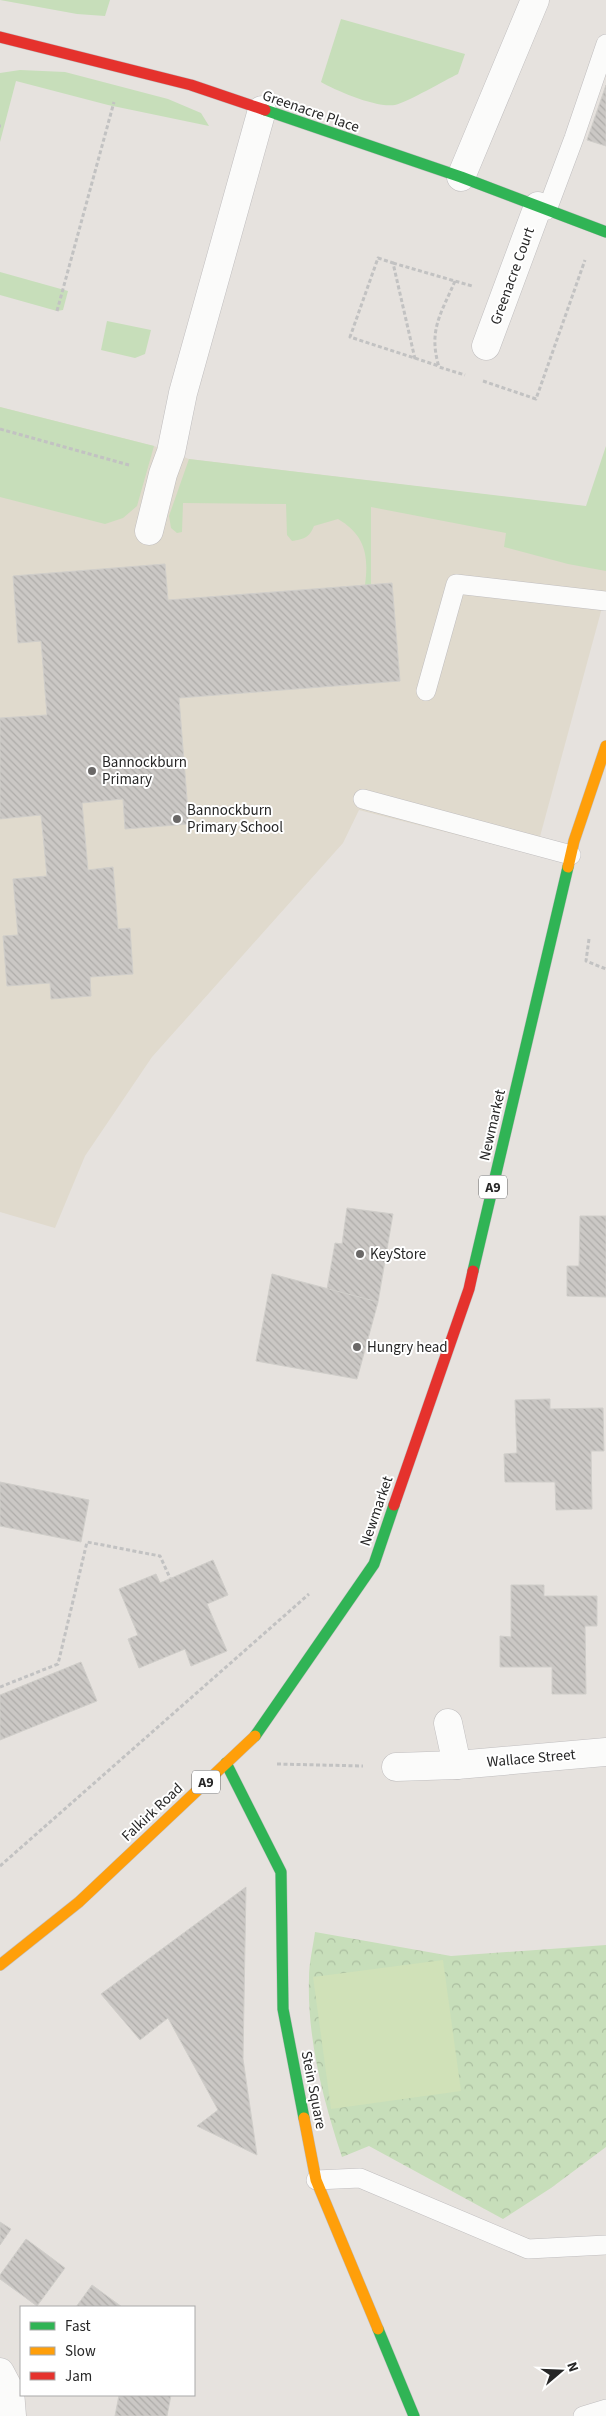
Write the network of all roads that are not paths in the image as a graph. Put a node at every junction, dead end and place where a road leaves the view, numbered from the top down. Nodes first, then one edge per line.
1 (535, 0) edge
2 (0, 37) edge
3 (606, 44) edge
4 (262, 110) junction
5 (461, 177) junction
6 (542, 208) junction
7 (606, 232) edge
8 (486, 346) dead end
9 (149, 530) dead end
10 (606, 601) edge
11 (426, 691) dead end
12 (606, 746) edge
13 (363, 799) dead end
14 (571, 855) junction
15 (374, 1564) joint
16 (448, 1723) dead end
17 (606, 1752) edge
18 (226, 1763) junction
19 (457, 1764) junction
20 (396, 1767) road end
21 (0, 1965) edge
22 (316, 2180) junction
23 (606, 2246) edge
24 (0, 2372) edge
25 (606, 2409) edge
26 (12, 2416) edge
27 (414, 2416) edge
28 (583, 2416) edge

1 - 5 street
2 - 4 main road, Greenacre Place
3 - 6 lane
4 - 5 main road, Greenacre Place
4 - 9 street
5 - 6 main road, Greenacre Place
6 - 7 main road, Greenacre Place
6 - 8 street, Greenacre Court
10 - 11 lane
12 - 14 main road, Newmarket / A9
13 - 14 lane
14 - 15 main road, Newmarket / A9
15 - 18 main road, Falkirk Road / A9
16 - 19 street
17 - 19 street, Wallace Street
18 - 21 main road, Falkirk Road / A9
18 - 22 main road, Stein Square
19 - 20 street, Wallace Street
22 - 23 lane
22 - 27 main road, Stein Square
24 - 26 street
25 - 28 lane

